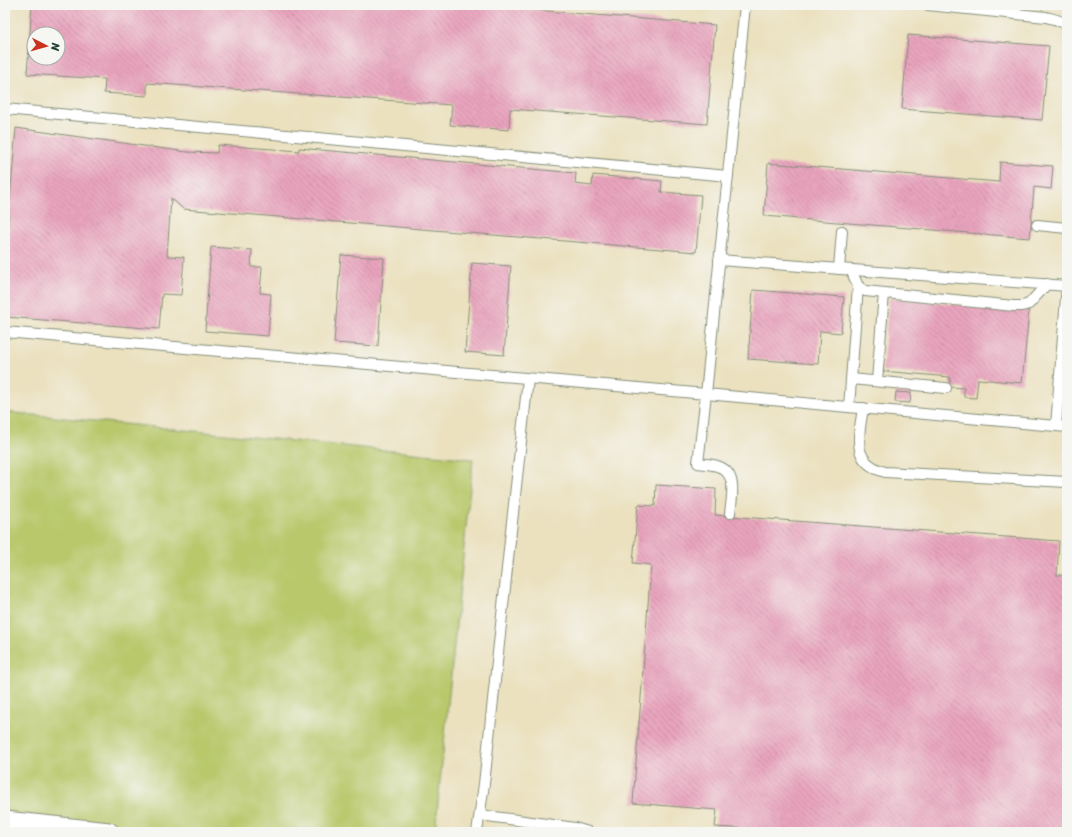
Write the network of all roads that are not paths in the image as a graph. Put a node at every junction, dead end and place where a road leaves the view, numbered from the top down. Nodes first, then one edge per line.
1 (745, 5) edge
2 (928, 5) edge
3 (1003, 9) edge
4 (1067, 25) edge
5 (5, 109) edge
6 (728, 176) junction
7 (1037, 225) dead end
8 (1067, 228) edge
9 (842, 231) dead end
10 (719, 260) junction
11 (839, 269) junction
12 (851, 270) junction
13 (1047, 284) junction
14 (1067, 285) edge
15 (858, 286) junction
16 (884, 293) junction
17 (5, 332) edge
18 (528, 379) junction
19 (851, 379) junction
20 (877, 381) junction
21 (946, 388) dead end
22 (706, 394) junction
23 (849, 407) junction
24 (863, 408) junction
25 (1056, 426) junction
26 (1067, 427) edge
27 (1067, 482) edge
28 (730, 513) dead end
29 (480, 815) junction
30 (5, 821) edge
31 (109, 832) edge
32 (477, 832) edge
33 (588, 832) edge

1 - 6 lane
2 - 3 lane
3 - 4 lane
5 - 6 lane
6 - 10 lane
7 - 8 lane
9 - 11 lane
10 - 11 lane
10 - 22 lane
11 - 12 lane
12 - 13 lane
12 - 15 lane
13 - 14 lane
13 - 16 lane
14 - 25 lane
15 - 16 lane
15 - 19 lane
16 - 20 lane
17 - 18 lane
18 - 22 lane
18 - 29 lane
19 - 20 lane
19 - 23 lane
20 - 21 lane
22 - 23 lane
22 - 28 lane
23 - 24 lane
24 - 25 lane
24 - 27 lane
25 - 26 lane
29 - 32 lane
29 - 33 lane
30 - 31 street

